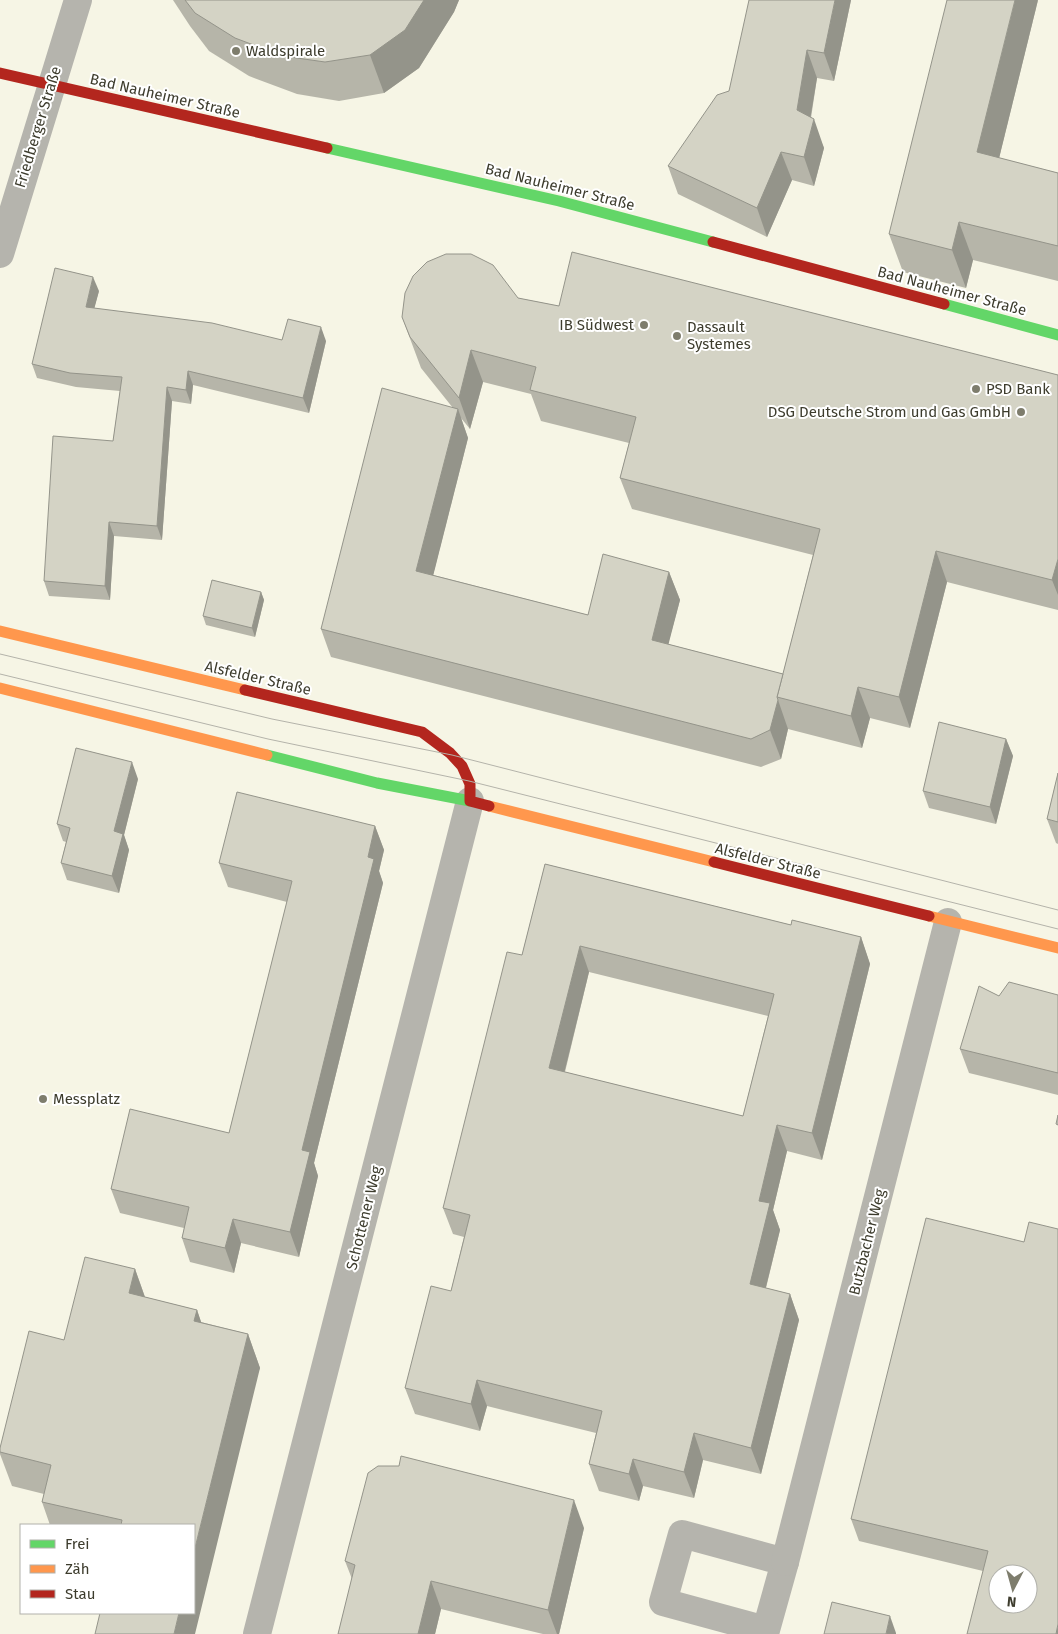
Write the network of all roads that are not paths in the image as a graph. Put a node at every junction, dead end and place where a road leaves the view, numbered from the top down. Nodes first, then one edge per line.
1 (78, 0) edge
2 (0, 73) edge
3 (51, 85) junction
4 (0, 254) edge
5 (1058, 334) edge
6 (0, 631) edge
7 (0, 688) edge
8 (470, 802) junction
9 (948, 922) junction
10 (1058, 948) edge
11 (785, 1562) junction
12 (257, 1634) edge

1 - 3 street, Friedberger Straße
2 - 3 street, Bad Nauheimer Straße
3 - 4 street, Friedberger Straße
3 - 5 street, Bad Nauheimer Straße
6 - 8 street, Alsfelder Straße
7 - 8 street, Alsfelder Straße
8 - 9 street, Alsfelder Straße
8 - 12 street, Schottener Weg
9 - 10 street, Alsfelder Straße
9 - 11 street, Butzbacher Weg
11 - 11 street, Butzbacher Weg

